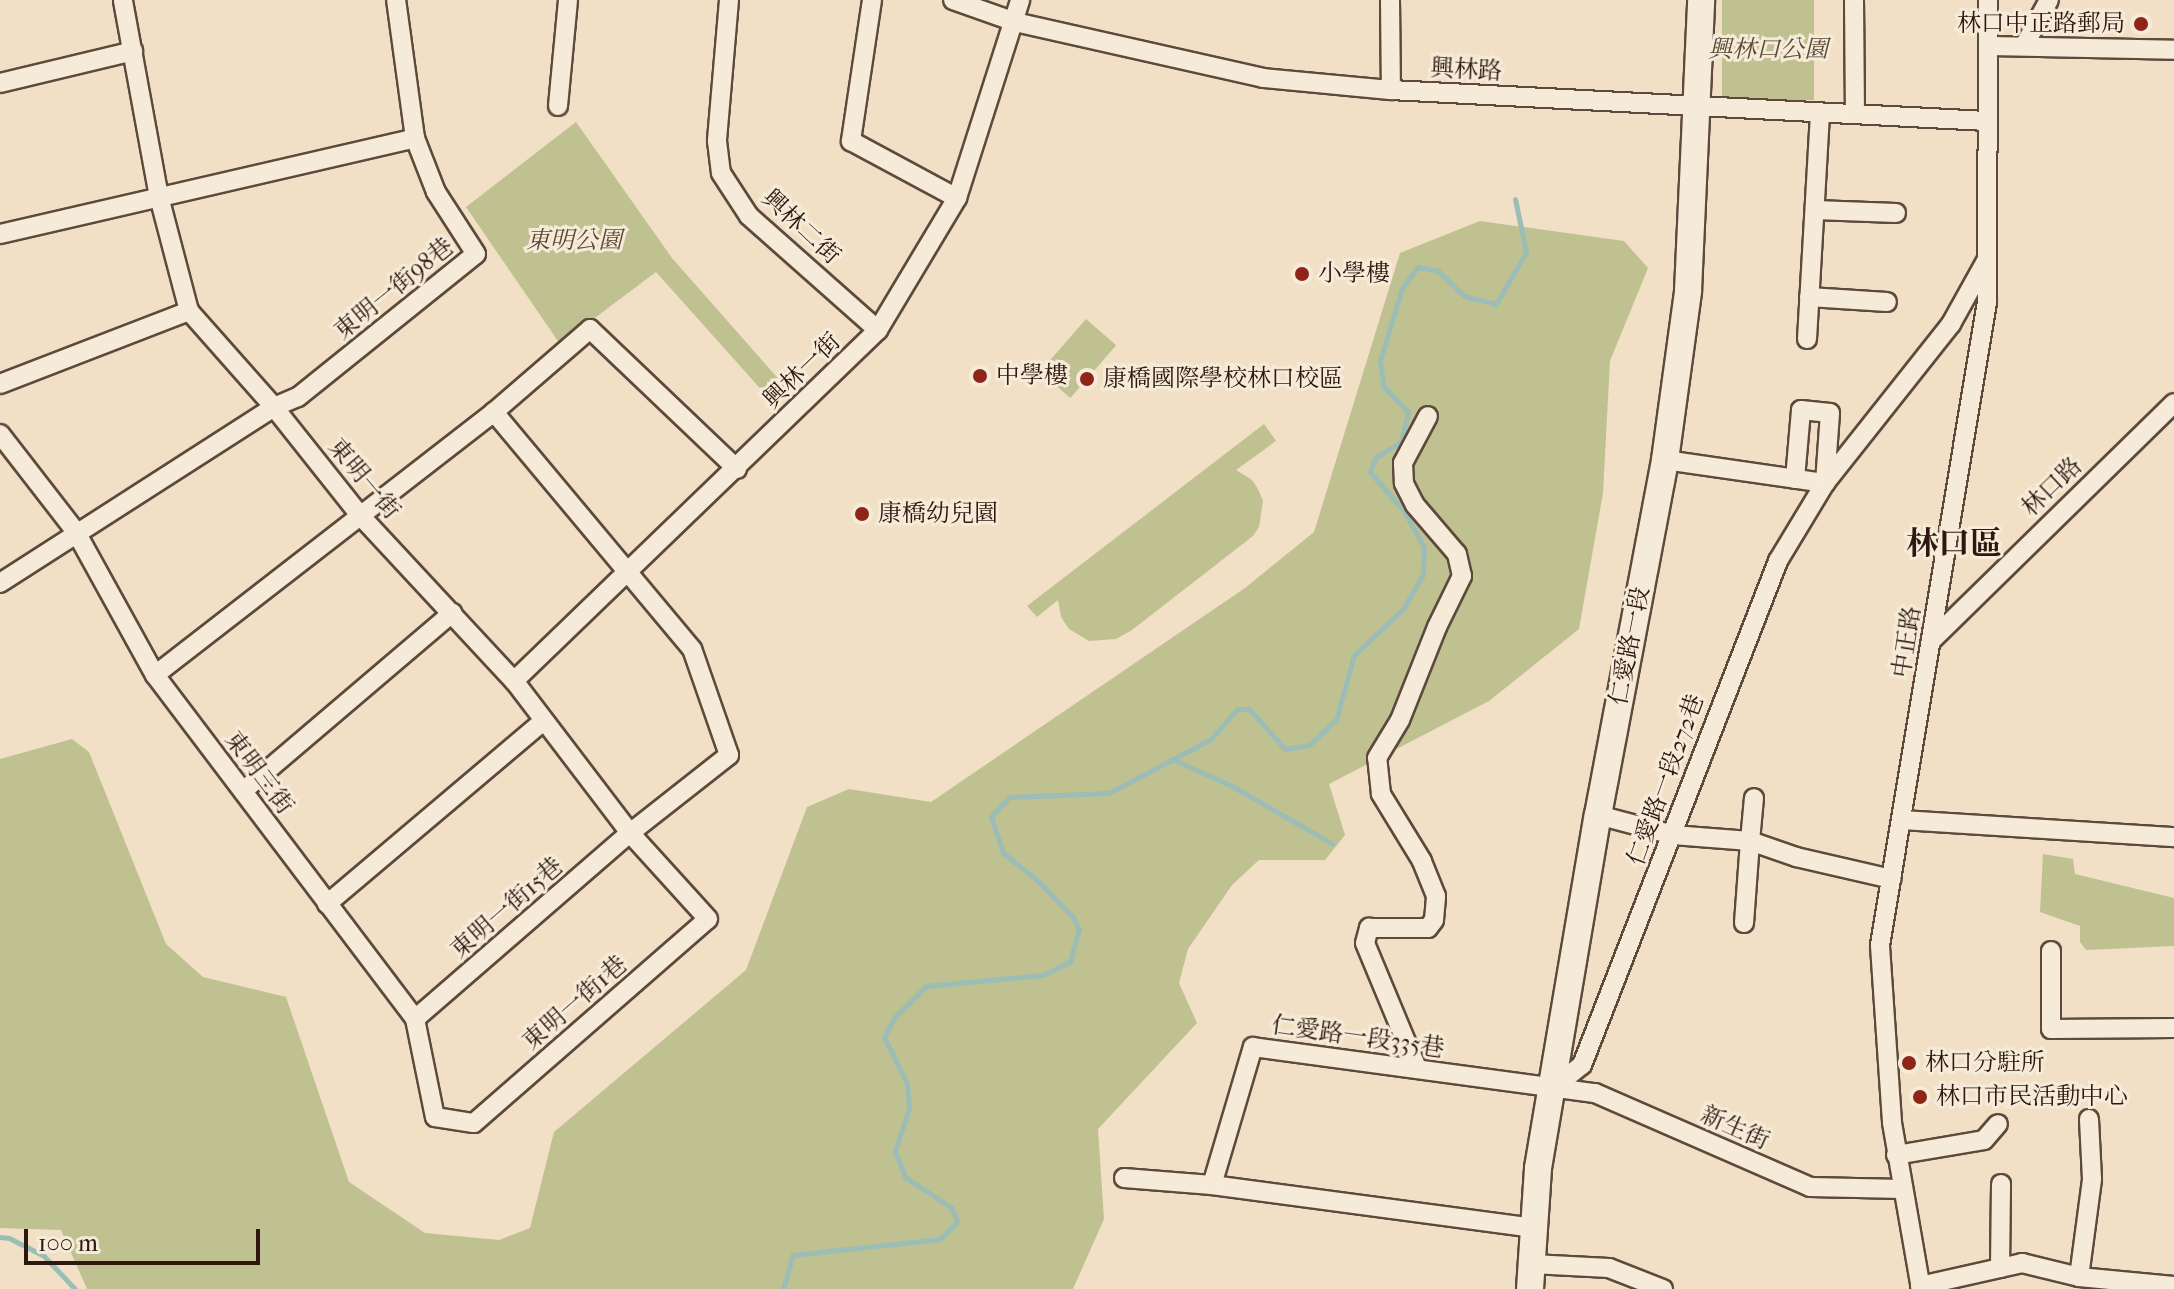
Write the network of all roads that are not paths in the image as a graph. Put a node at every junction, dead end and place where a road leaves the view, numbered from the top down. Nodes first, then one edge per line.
1 (123, 0) edge
2 (396, 0) edge
3 (568, 0) edge
4 (729, 0) edge
5 (872, 0) edge
6 (953, 0) edge
7 (1020, 0) edge
8 (1390, 0) edge
9 (1701, 0) edge
10 (1854, 0) edge
11 (1988, 0) edge
12 (2049, 0) edge
13 (1015, 22) junction
14 (1990, 46) junction
15 (2024, 46) junction
16 (2174, 50) edge
17 (133, 51) junction
18 (0, 83) edge
19 (1391, 90) junction
20 (558, 106) dead end
21 (1699, 107) junction
22 (1820, 114) junction
23 (1855, 114) junction
24 (1986, 121) junction
25 (415, 138) junction
26 (159, 197) junction
27 (957, 198) junction
28 (1815, 210) junction
29 (1896, 213) dead end
30 (0, 234) edge
31 (1988, 257) junction
32 (1809, 297) junction
33 (1887, 302) dead end
34 (189, 311) junction
35 (878, 330) junction
36 (1807, 339) dead end
37 (0, 384) edge
38 (2174, 403) edge
39 (274, 407) junction
40 (494, 412) junction
41 (1428, 416) dead end
42 (0, 434) edge
43 (1665, 460) junction
44 (737, 469) junction
45 (1795, 479) junction
46 (1825, 483) junction
47 (359, 514) junction
48 (76, 532) junction
49 (629, 574) junction
50 (0, 583) edge
51 (452, 613) junction
52 (1931, 641) junction
53 (155, 675) junction
54 (514, 681) junction
55 (542, 722) junction
56 (243, 791) junction
57 (1754, 798) dead end
58 (1598, 815) junction
59 (1903, 820) junction
60 (630, 833) junction
61 (1673, 835) junction
62 (2174, 837) edge
63 (1750, 841) junction
64 (1891, 879) junction
65 (327, 904) junction
66 (708, 919) joint
67 (1744, 923) dead end
68 (2051, 951) dead end
69 (415, 1019) junction
70 (2174, 1028) edge
71 (1417, 1068) junction
72 (1552, 1089) junction
73 (2089, 1119) dead end
74 (474, 1123) joint
75 (1998, 1124) dead end
76 (1896, 1155) junction
77 (1124, 1178) dead end
78 (2001, 1184) dead end
79 (1212, 1185) junction
80 (1903, 1189) junction
81 (1534, 1228) junction
82 (2000, 1268) junction
83 (1531, 1277) edge
84 (2079, 1277) junction
85 (2174, 1286) edge
86 (1921, 1288) edge
87 (1663, 1289) edge

1 - 17 street, 東明一街
2 - 25 street
3 - 20 street
4 - 35 street, 興林二街
5 - 27 street
6 - 13 street, 興林路
7 - 13 street, 興林一街
8 - 19 street
9 - 21 main road, 仁愛路一段
10 - 23 street
11 - 14 street, 中正路
12 - 15 street
13 - 19 street, 興林路
13 - 27 street, 興林一街
14 - 15 street
14 - 24 street, 中正路
15 - 16 street
17 - 18 street
17 - 26 street, 東明一街
19 - 21 street, 興林路
21 - 22 street, 興林路
21 - 43 main road, 仁愛路一段
22 - 23 street, 興林路
22 - 28 street
23 - 24 street, 興林路
24 - 31 street, 中正路
25 - 26 street
25 - 39 street, 東明一街98巷
26 - 30 street
26 - 34 street, 東明一街
27 - 35 street, 興林一街
28 - 29 street
28 - 32 street
31 - 46 street, 仁愛路一段272巷
31 - 52 street, 中正路
32 - 33 street
32 - 36 street
34 - 37 street
34 - 39 street, 東明一街
35 - 44 street, 興林一街
38 - 52 street, 林口路
39 - 47 street, 東明一街
39 - 48 street
40 - 44 street
40 - 47 street
40 - 49 street
41 - 71 street
42 - 48 street, 東明三街
43 - 45 street
43 - 58 main road, 仁愛路一段
44 - 49 street, 興林一街
45 - 46 street
45 - 46 street
46 - 61 street, 仁愛路一段272巷
47 - 51 street, 東明一街
47 - 53 street
48 - 50 street
48 - 53 street, 東明三街
49 - 54 street, 興林一街
49 - 60 street, 東明一街15巷
51 - 54 street, 東明一街
51 - 56 street
52 - 59 street, 中正路
53 - 56 street, 東明三街
54 - 55 street, 東明一街
55 - 60 street, 東明一街
55 - 65 street
56 - 65 street, 東明三街
57 - 63 street
58 - 61 street
58 - 72 main road, 仁愛路一段
59 - 62 street
59 - 64 street, 中正路
60 - 66 street, 東明一街
60 - 69 street, 東明一街15巷
61 - 63 street
61 - 72 street, 仁愛路一段272巷
63 - 64 street
63 - 67 street
64 - 76 street, 中正路
65 - 69 street, 東明三街
66 - 74 street, 東明一街1巷
68 - 70 street
69 - 74 street, 東明三街
71 - 72 street, 仁愛路一段335巷
71 - 79 street, 仁愛路一段335巷
72 - 80 street, 新生街
72 - 81 main road, 仁愛路一段
73 - 84 street
75 - 76 street
76 - 80 street, 中正路
77 - 79 street
78 - 82 street
79 - 81 street
80 - 86 street, 中正路
81 - 83 main road, 仁愛路一段
82 - 84 street
82 - 86 street
83 - 87 street
84 - 85 street

